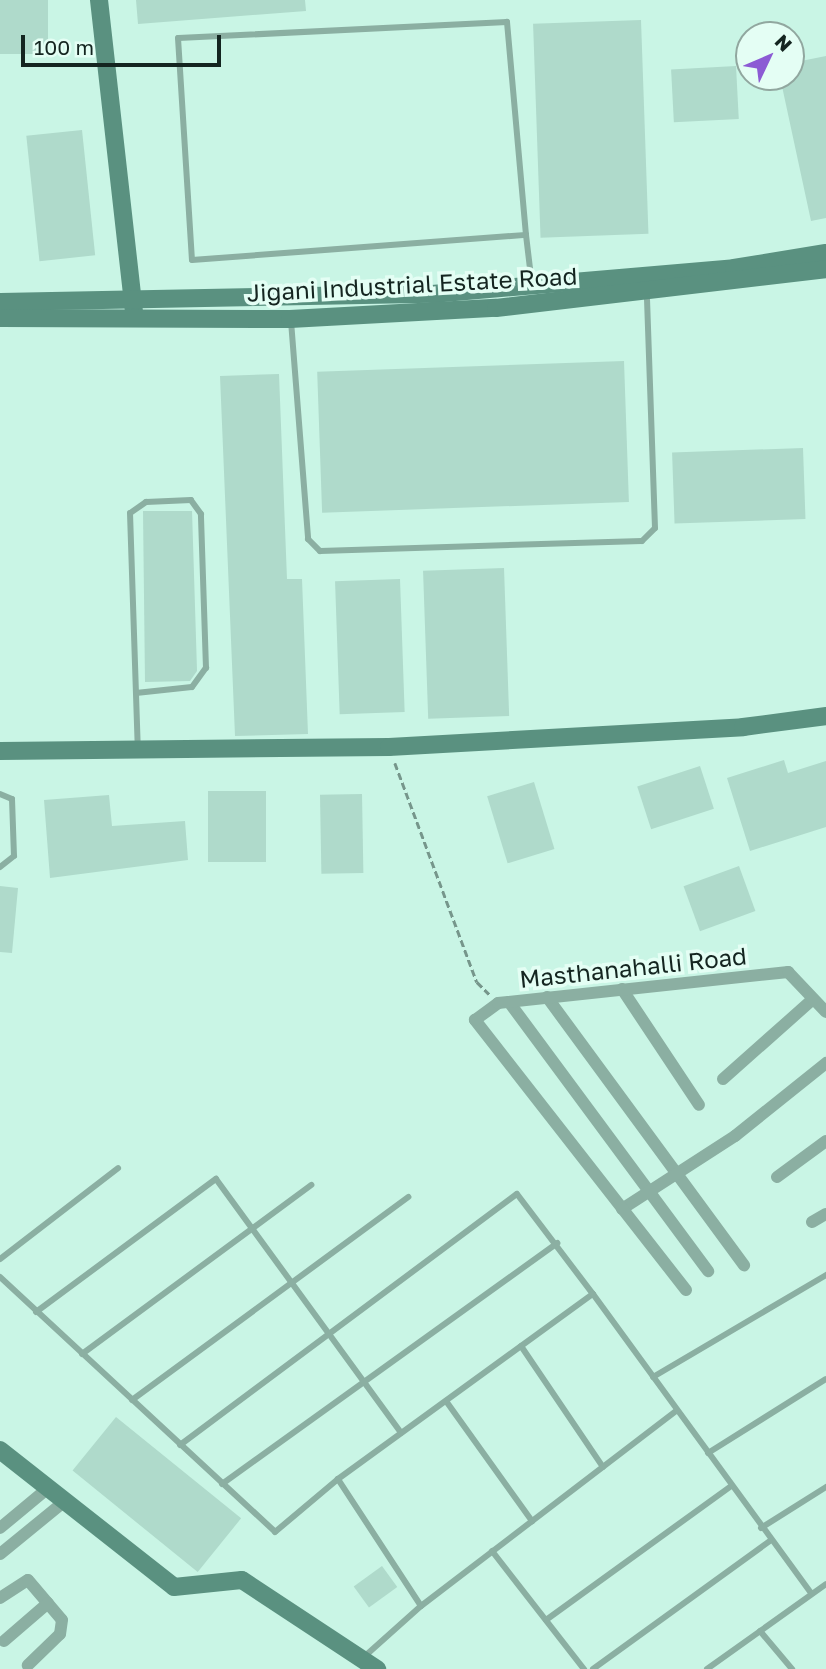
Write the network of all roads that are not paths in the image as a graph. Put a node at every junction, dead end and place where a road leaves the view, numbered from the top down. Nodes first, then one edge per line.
1 (99, 0) edge
2 (526, 235) junction
3 (826, 253) edge
4 (826, 270) edge
5 (532, 286) junction
6 (647, 293) junction
7 (0, 302) edge
8 (132, 302) junction
9 (0, 318) edge
10 (290, 319) junction
11 (135, 320) junction
12 (136, 693) junction
13 (826, 716) edge
14 (0, 751) edge
15 (138, 751) junction
16 (0, 794) edge
17 (0, 867) edge
18 (622, 989) junction
19 (547, 997) junction
20 (813, 999) junction
21 (503, 1002) junction
22 (826, 1012) edge
23 (826, 1063) edge
24 (723, 1079) dead end
25 (699, 1105) dead end
26 (826, 1141) edge
27 (118, 1168) dead end
28 (677, 1171) junction
29 (777, 1177) dead end
30 (311, 1185) dead end
31 (649, 1190) junction
32 (408, 1197) dead end
33 (622, 1209) junction
34 (826, 1214) edge
35 (812, 1223) dead end
36 (252, 1229) junction
37 (557, 1243) junction
38 (0, 1259) edge
39 (744, 1265) dead end
40 (708, 1271) dead end
41 (826, 1275) edge
42 (0, 1277) edge
43 (292, 1283) junction
44 (686, 1290) dead end
45 (593, 1294) junction
46 (36, 1312) junction
47 (327, 1332) junction
48 (522, 1346) junction
49 (82, 1354) junction
50 (653, 1377) junction
51 (826, 1380) edge
52 (364, 1383) junction
53 (132, 1400) junction
54 (446, 1401) junction
55 (677, 1410) junction
56 (401, 1433) junction
57 (180, 1445) junction
58 (0, 1450) edge
59 (708, 1453) junction
60 (603, 1467) junction
61 (338, 1479) junction
62 (222, 1484) junction
63 (731, 1486) junction
64 (826, 1487) edge
65 (48, 1488) junction
66 (65, 1501) junction
67 (532, 1521) junction
68 (0, 1528) edge
69 (761, 1528) junction
70 (770, 1541) junction
71 (492, 1551) junction
72 (0, 1554) edge
73 (826, 1584) edge
74 (811, 1593) junction
75 (0, 1598) edge
76 (48, 1602) junction
77 (421, 1605) junction
78 (546, 1620) junction
79 (760, 1631) junction
80 (4, 1641) dead end
81 (360, 1660) junction
82 (27, 1665) dead end
83 (377, 1669) edge
84 (584, 1669) edge
85 (593, 1669) edge
86 (707, 1669) edge
87 (792, 1669) edge

1 - 8 main road
2 - 2 lane
2 - 5 lane
3 - 5 main road, Jigani Industrial Estate Road
4 - 6 main road, Jigani Industrial Estate Road
5 - 8 main road, Jigani Industrial Estate Road
6 - 10 main road, Jigani Industrial Estate Road
6 - 10 lane
7 - 8 main road, Jigani Industrial Estate Road
8 - 11 main road
9 - 11 main road, Jigani Industrial Estate Road
10 - 11 main road, Jigani Industrial Estate Road
12 - 12 lane
12 - 15 lane
13 - 15 main road
14 - 15 main road
16 - 17 lane
18 - 19 street, Masthanahalli Road
18 - 20 street, Masthanahalli Road
18 - 25 street
19 - 21 street, Masthanahalli Road
19 - 28 street
20 - 22 street, Masthanahalli Road
20 - 24 street
21 - 31 street
21 - 33 street
23 - 28 street
26 - 29 street
27 - 38 lane
28 - 31 street
28 - 39 street
30 - 36 lane
31 - 33 street
31 - 40 street
32 - 43 lane
33 - 44 street
34 - 35 street
36 - 43 lane
36 - 46 lane
36 - 49 lane
37 - 45 lane
37 - 47 lane
37 - 52 lane
41 - 50 lane
42 - 46 lane
43 - 47 lane
43 - 53 lane
45 - 48 lane
45 - 50 lane
46 - 49 lane
47 - 52 lane
47 - 57 lane
48 - 54 lane
48 - 60 lane
49 - 53 lane
50 - 55 lane
51 - 59 lane
52 - 56 lane
52 - 62 lane
53 - 57 lane
54 - 56 lane
54 - 67 lane
55 - 59 lane
55 - 60 lane
56 - 61 lane
57 - 62 lane
58 - 65 main road
59 - 63 lane
60 - 67 lane
61 - 62 lane
61 - 77 lane
63 - 69 lane
63 - 78 lane
64 - 69 lane
65 - 66 main road
65 - 68 street
66 - 72 street
66 - 81 main road
67 - 71 lane
69 - 70 lane
70 - 74 lane
70 - 85 lane
71 - 77 lane
71 - 78 lane
73 - 74 lane
74 - 79 lane
75 - 76 street
76 - 80 street
76 - 82 street
77 - 81 lane
78 - 84 lane
79 - 86 lane
79 - 87 lane
81 - 83 main road

